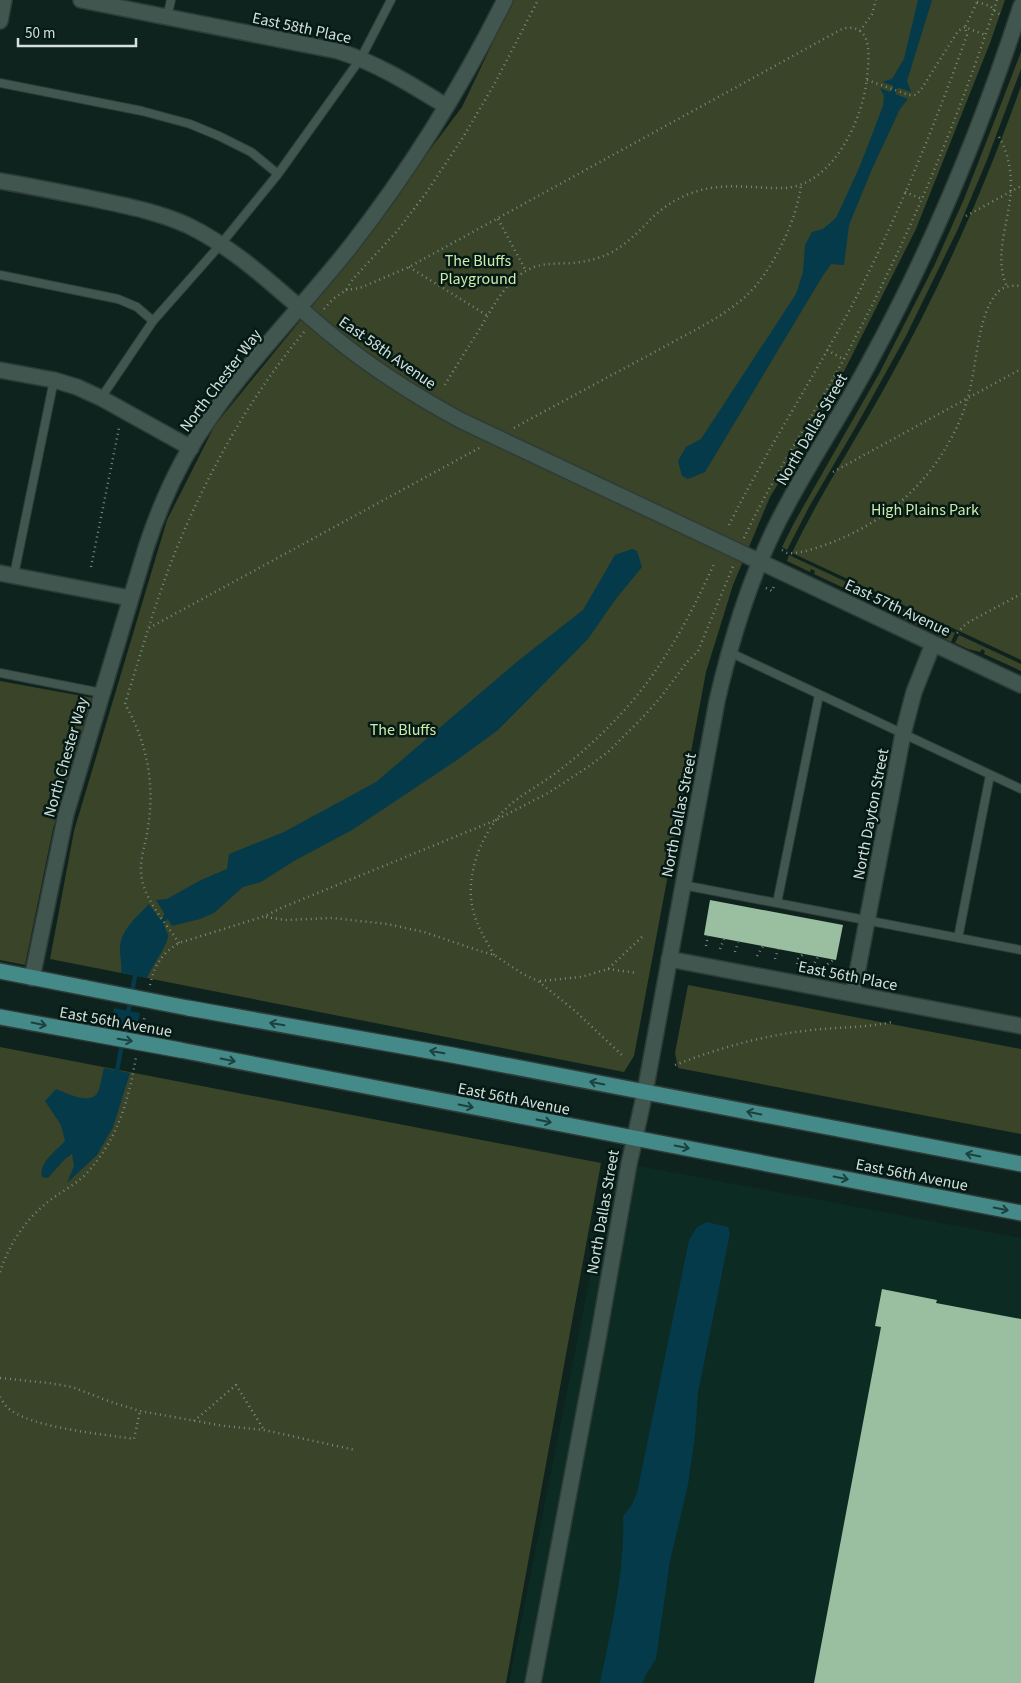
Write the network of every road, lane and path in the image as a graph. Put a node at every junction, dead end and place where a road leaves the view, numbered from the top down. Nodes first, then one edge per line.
1 (4, 0) edge
2 (80, 0) edge
3 (171, 0) edge
4 (390, 0) edge
5 (505, 0) edge
6 (538, 0) edge
7 (876, 0) edge
8 (997, 0) edge
9 (977, 1) edge
10 (1021, 6) edge
11 (994, 10) junction
12 (1007, 16) dead end
13 (167, 17) junction
14 (0, 21) edge
15 (965, 27) junction
16 (860, 31) junction
17 (986, 35) junction
18 (361, 58) junction
19 (867, 80) junction
20 (0, 83) edge
21 (446, 106) junction
22 (999, 138) dead end
23 (278, 174) junction
24 (0, 180) edge
25 (801, 185) junction
26 (1021, 186) edge
27 (906, 192) junction
28 (1011, 192) junction
29 (922, 199) junction
30 (966, 216) dead end
31 (497, 219) junction
32 (221, 244) junction
33 (409, 267) junction
34 (526, 271) junction
35 (0, 275) edge
36 (1021, 286) edge
37 (1006, 287) junction
38 (346, 290) junction
39 (328, 304) dead end
40 (299, 307) junction
41 (488, 316) junction
42 (153, 321) junction
43 (301, 336) dead end
44 (827, 350) junction
45 (844, 359) junction
46 (1021, 369) edge
47 (0, 370) edge
48 (54, 380) junction
49 (443, 388) dead end
50 (101, 398) junction
51 (968, 398) junction
52 (518, 426) dead end
53 (119, 428) dead end
54 (483, 446) dead end
55 (191, 448) junction
56 (833, 472) dead end
57 (729, 525) dead end
58 (754, 537) dead end
59 (782, 550) dead end
60 (760, 562) junction
61 (714, 564) dead end
62 (733, 566) dead end
63 (91, 567) dead end
64 (730, 572) junction
65 (7, 574) edge
66 (738, 576) dead end
67 (775, 584) dead end
68 (766, 588) dead end
69 (1021, 594) edge
70 (130, 598) junction
71 (149, 628) junction
72 (957, 633) dead end
73 (933, 644) junction
74 (729, 652) junction
75 (0, 673) edge
76 (1021, 685) edge
77 (102, 693) junction
78 (819, 695) junction
79 (903, 734) junction
80 (990, 775) junction
81 (1021, 790) edge
82 (496, 820) junction
83 (683, 885) junction
84 (777, 903) junction
85 (265, 916) junction
86 (867, 920) junction
87 (644, 935) dead end
88 (708, 936) dead end
89 (958, 938) junction
90 (724, 939) dead end
91 (738, 942) dead end
92 (179, 943) junction
93 (706, 946) dead end
94 (763, 946) dead end
95 (720, 949) dead end
96 (778, 949) dead end
97 (1021, 950) edge
98 (735, 952) dead end
99 (803, 954) dead end
100 (494, 955) junction
101 (757, 956) dead end
102 (818, 957) dead end
103 (669, 959) junction
104 (775, 960) dead end
105 (833, 960) dead end
106 (797, 964) dead end
107 (812, 967) dead end
108 (608, 969) junction
109 (826, 970) dead end
110 (0, 971) edge
111 (637, 973) dead end
112 (32, 978) junction
113 (538, 981) junction
114 (150, 986) dead end
115 (853, 994) junction
116 (145, 1013) dead end
117 (0, 1017) edge
118 (892, 1022) dead end
119 (1021, 1026) edge
120 (141, 1032) dead end
121 (138, 1050) dead end
122 (622, 1055) dead end
123 (675, 1065) dead end
124 (645, 1092) junction
125 (634, 1139) junction
126 (1021, 1164) edge
127 (1021, 1213) edge
128 (0, 1272) edge
129 (0, 1378) edge
130 (0, 1397) edge
131 (140, 1411) junction
132 (194, 1421) junction
133 (264, 1430) junction
134 (356, 1450) dead end
135 (534, 1683) edge

1 - 14 street
2 - 13 street, East 58th Place
3 - 13 lane
4 - 18 lane
5 - 21 street, North Chester Way
6 - 38 path
7 - 16 path
8 - 11 path
9 - 11 path
9 - 15 path
10 - 60 street, North Dallas Street
11 - 12 path
11 - 17 path
13 - 18 street, East 58th Place
15 - 17 path
15 - 19 path
15 - 27 path
16 - 19 path
16 - 31 path
17 - 29 path
18 - 21 street, East 58th Place
18 - 23 lane
19 - 25 path
20 - 23 lane
21 - 40 street, North Chester Way
22 - 28 path
23 - 32 lane
24 - 32 street, East 58th Avenue
25 - 34 path
25 - 52 path
26 - 28 path
27 - 29 path
27 - 44 path
28 - 30 path
28 - 37 path
29 - 45 path
31 - 33 path
31 - 34 path
32 - 40 street, East 58th Avenue
32 - 42 lane
33 - 38 path
33 - 41 path
34 - 41 path
35 - 42 lane
36 - 37 path
37 - 51 path
38 - 39 path
40 - 55 street, North Chester Way
40 - 60 street, East 58th Avenue
41 - 49 path
42 - 50 lane
43 - 71 path
44 - 45 path
44 - 57 path
45 - 58 path
46 - 51 path
47 - 48 street
48 - 50 street
48 - 65 lane
50 - 55 street
51 - 56 path
51 - 59 path
53 - 63 path
54 - 71 path
55 - 70 street, North Chester Way
60 - 73 street, East 57th Avenue
60 - 74 street, North Dallas Street
61 - 82 path
62 - 64 path
64 - 66 path
64 - 82 path
65 - 70 street
67 - 68 path
69 - 72 path
70 - 77 street, North Chester Way
71 - 92 path
73 - 76 street, East 57th Avenue
73 - 79 street, North Dayton Street
74 - 78 lane
74 - 83 street, North Dallas Street
75 - 77 lane
77 - 112 street, North Chester Way
78 - 79 lane
78 - 84 lane
79 - 80 lane
79 - 86 street, North Dayton Street
80 - 81 lane
80 - 89 lane
82 - 85 path
82 - 100 path
83 - 84 lane
83 - 103 street, North Dallas Street
84 - 86 lane
85 - 92 path
85 - 100 path
86 - 89 lane
86 - 115 street, North Dayton Street
87 - 108 path
88 - 93 path
89 - 97 lane
90 - 95 path
91 - 98 path
92 - 114 path
94 - 101 path
96 - 104 path
99 - 106 path
100 - 113 path
102 - 107 path
103 - 115 street, East 56th Place
103 - 124 street, North Dallas Street
105 - 109 path
108 - 111 path
108 - 113 path
110 - 112 main road, East 56th Avenue
124 -> 112 main road, East 56th Avenue, bridge
113 - 122 path
115 - 119 street, East 56th Place
116 - 120 path
117 -> 125 main road, East 56th Avenue, bridge
118 - 123 path
121 - 128 path
124 - 125 street, North Dallas Street
126 -> 124 main road, East 56th Avenue
125 -> 127 main road, East 56th Avenue
125 - 135 street, North Dallas Street
129 - 131 path
130 - 131 path
131 - 132 path
132 - 133 path
132 - 133 path
133 - 134 path

